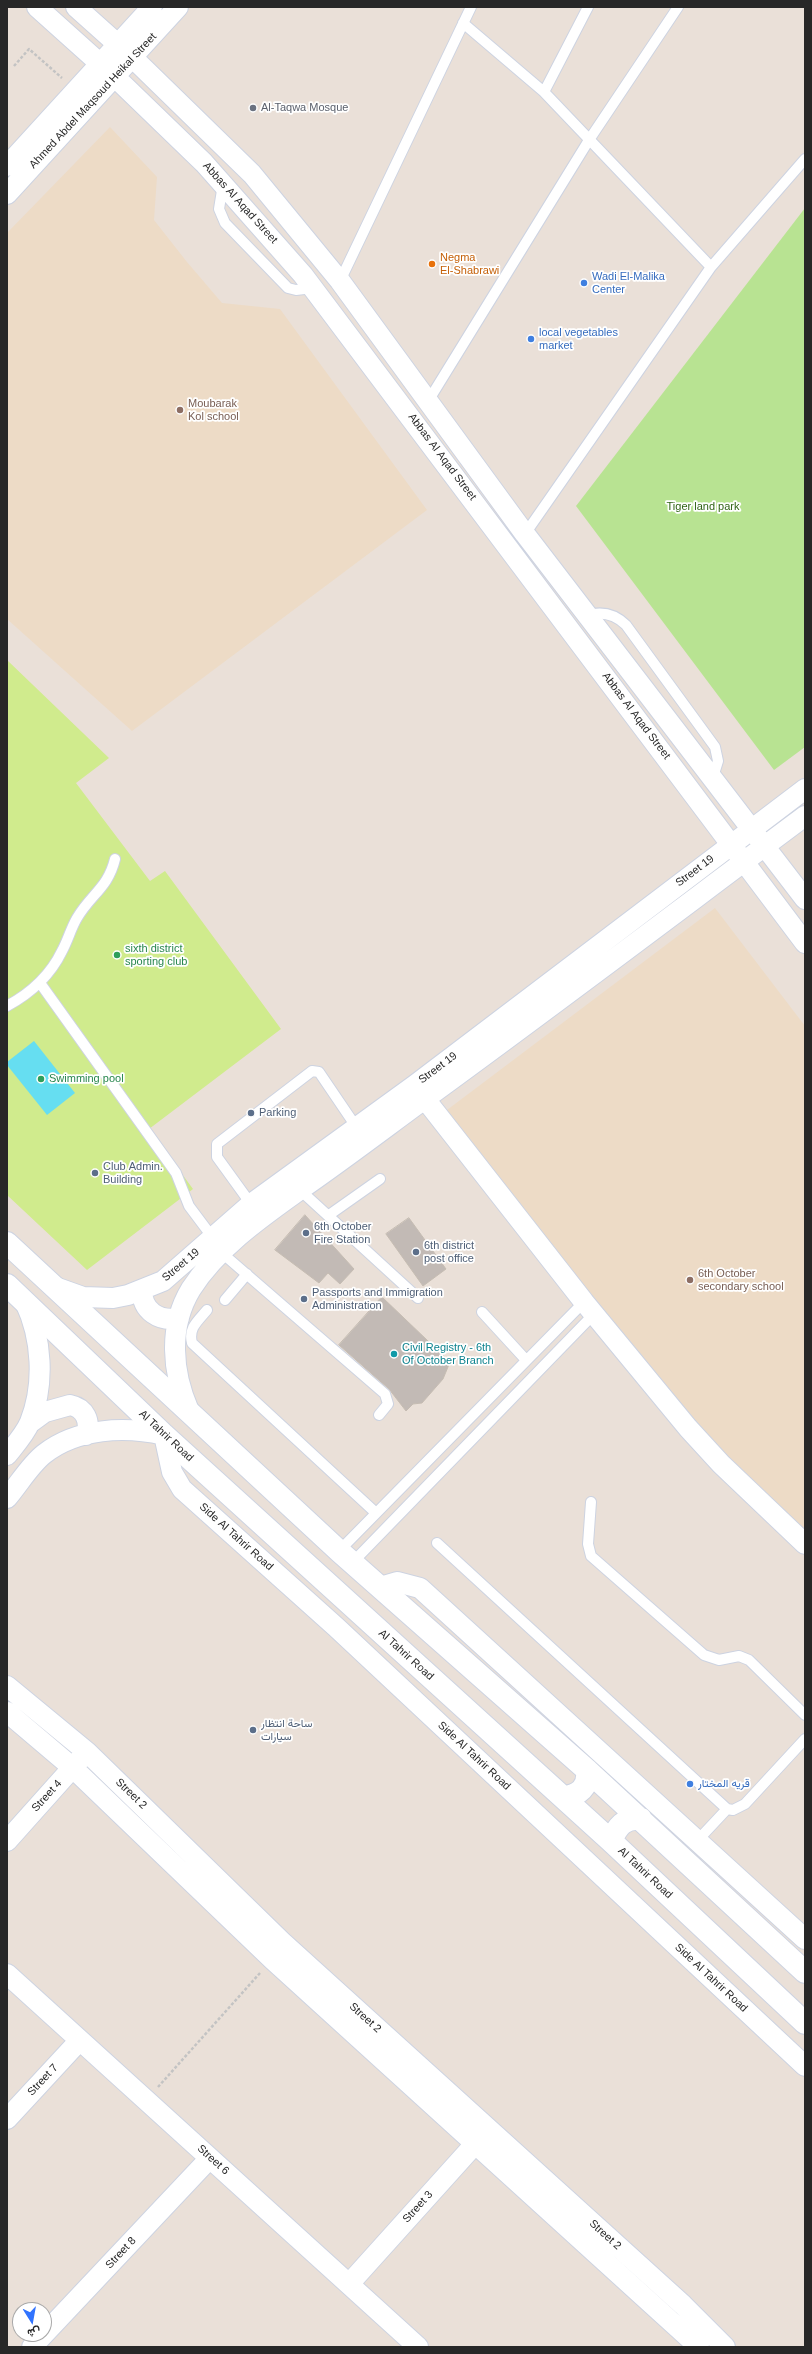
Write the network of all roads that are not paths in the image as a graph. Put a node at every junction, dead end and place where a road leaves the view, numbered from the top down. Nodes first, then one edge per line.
1 (37, 7) edge
2 (76, 7) edge
3 (152, 7) edge
4 (178, 7) edge
5 (471, 7) edge
6 (588, 7) edge
7 (678, 7) edge
8 (463, 23) junction
9 (118, 45) junction
10 (133, 58) junction
11 (100, 64) junction
12 (114, 77) junction
13 (544, 92) junction
14 (589, 140) junction
15 (805, 159) edge
16 (7, 166) edge
17 (7, 194) edge
18 (712, 267) junction
19 (340, 281) junction
20 (427, 403) junction
21 (525, 534) junction
22 (805, 789) edge
23 (805, 816) edge
24 (753, 829) junction
25 (732, 843) junction
26 (766, 846) junction
27 (115, 859) dead end
28 (744, 862) junction
29 (805, 899) edge
30 (805, 943) edge
31 (40, 983) junction
32 (7, 1006) edge
33 (425, 1099) junction
34 (357, 1128) junction
35 (380, 1179) dead end
36 (300, 1190) junction
37 (256, 1210) junction
38 (329, 1215) junction
39 (7, 1243) edge
40 (217, 1245) junction
41 (247, 1274) junction
42 (7, 1285) edge
43 (55, 1287) junction
44 (142, 1290) junction
45 (418, 1298) dead end
46 (24, 1300) junction
47 (225, 1300) dead end
48 (589, 1308) junction
49 (208, 1310) dead end
50 (482, 1312) dead end
51 (179, 1318) junction
52 (526, 1360) junction
53 (189, 1411) junction
54 (379, 1415) dead end
55 (30, 1423) junction
56 (86, 1435) junction
57 (164, 1435) junction
58 (7, 1455) edge
59 (7, 1498) edge
60 (591, 1502) dead end
61 (376, 1513) junction
62 (437, 1544) dead end
63 (805, 1544) edge
64 (346, 1557) junction
65 (380, 1587) junction
66 (7, 1686) edge
67 (7, 1712) edge
68 (805, 1714) edge
69 (805, 1739) edge
70 (87, 1752) junction
71 (73, 1768) junction
72 (587, 1770) junction
73 (563, 1797) junction
74 (727, 1809) junction
75 (641, 1819) junction
76 (7, 1841) edge
77 (611, 1841) junction
78 (697, 1841) junction
79 (805, 1939) edge
80 (805, 1972) edge
81 (7, 1974) edge
82 (805, 2023) edge
83 (80, 2040) junction
84 (805, 2066) edge
85 (7, 2119) edge
86 (482, 2137) junction
87 (210, 2158) junction
88 (349, 2284) junction
89 (32, 2347) edge
90 (418, 2347) edge
91 (699, 2347) edge
92 (725, 2347) edge

1 - 11 street, Abbas Al Aqad Street
2 - 9 street, Abbas Al Aqad Street
3 - 9 street, Ahmed Abdel Maqsoud Heikal Street
4 - 10 street, Ahmed Abdel Maqsoud Heikal Street
5 - 8 lane
6 - 13 lane
7 - 14 lane
8 - 13 lane
8 - 19 lane
9 - 10 street, Abbas Al Aqad Street
9 - 11 street, Ahmed Abdel Maqsoud Heikal Street
10 - 12 street, Ahmed Abdel Maqsoud Heikal Street
10 - 19 street, Abbas Al Aqad Street
11 - 12 street, Abbas Al Aqad Street
11 - 16 street, Ahmed Abdel Maqsoud Heikal Street
12 - 17 street, Ahmed Abdel Maqsoud Heikal Street
12 - 25 street, Abbas Al Aqad Street
13 - 14 lane
14 - 18 lane
14 - 20 lane
15 - 18 lane
18 - 21 lane
19 - 20 street, Abbas Al Aqad Street
20 - 21 street, Abbas Al Aqad Street
21 - 24 street, Abbas Al Aqad Street
22 - 24 street, Street 19
23 - 26 street, Street 19
24 - 25 street, Street 19
24 - 26 street, Abbas Al Aqad Street
25 - 28 street, Abbas Al Aqad Street
25 - 34 street, Street 19
26 - 28 street, Street 19
26 - 29 street, Abbas Al Aqad Street
27 - 31 lane
28 - 30 street, Abbas Al Aqad Street
28 - 33 street, Street 19
31 - 32 lane
31 - 40 lane
33 - 36 street, Street 19
33 - 48 street
34 - 37 street, Street 19
34 - 37 lane
35 - 38 lane
36 - 37 street, Street 19
36 - 38 lane
37 - 40 street, Street 19
38 - 45 lane
39 - 43 street
40 - 41 lane
40 - 44 street, Street 19
40 - 51 street, Street 19
41 - 47 lane
41 - 54 lane
42 - 46 street, Al Tahrir Road
43 - 44 street, Street 19
43 - 53 street
44 - 51 street
46 - 55 street
46 - 57 street, Al Tahrir Road
48 - 52 lane
48 - 63 street
48 - 64 lane
49 - 61 lane
50 - 52 lane
51 - 53 street, Street 19
52 - 61 lane
53 - 64 street
55 - 56 street
55 - 58 street
56 - 57 street
56 - 59 street
57 - 73 street, Al Tahrir Road
57 - 84 street, Side Al Tahrir Road
60 - 68 lane
61 - 64 lane
62 - 74 lane
64 - 65 street
65 - 72 street
65 - 78 street
66 - 70 street, Street 2
67 - 71 street, Street 2
69 - 74 lane
70 - 71 street, Street 4
70 - 86 street, Street 2
71 - 76 street, Street 4
71 - 86 street, Street 2
72 - 73 street
72 - 75 street
73 - 77 street, Al Tahrir Road
74 - 78 lane
75 - 77 street
75 - 80 street
77 - 82 street, Al Tahrir Road
78 - 79 street
81 - 83 street, Street 6
83 - 85 street, Street 7
83 - 87 street, Street 6
86 - 88 street, Street 3
86 - 91 street, Street 2
86 - 92 street, Street 2
87 - 88 street, Street 6
87 - 89 street, Street 8
88 - 90 street, Street 6

